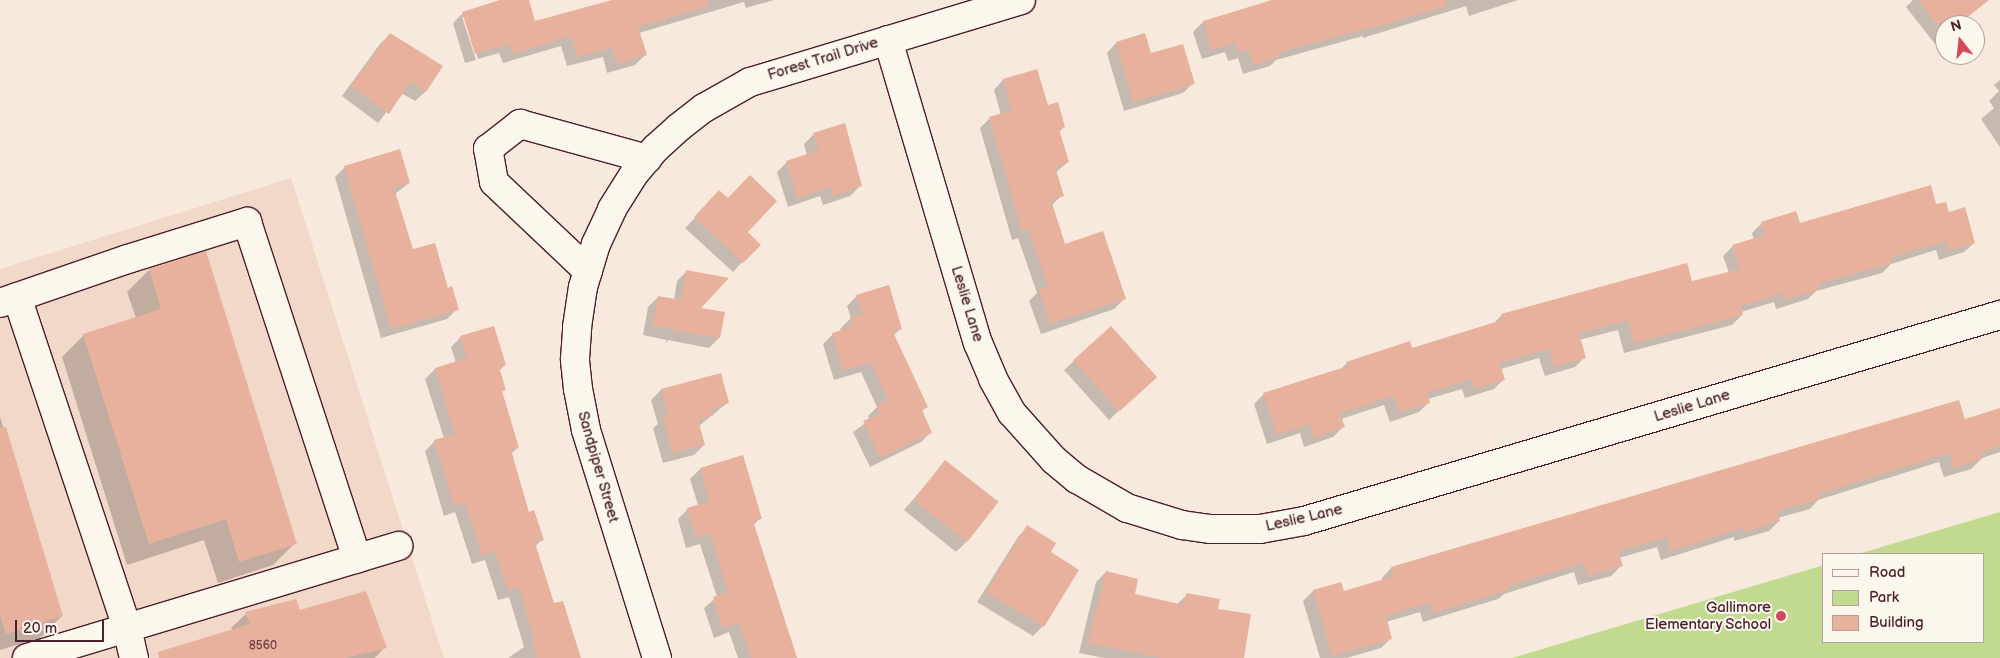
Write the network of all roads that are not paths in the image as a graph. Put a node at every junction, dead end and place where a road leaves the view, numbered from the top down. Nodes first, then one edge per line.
1 (1021, 0) edge
2 (888, 40) junction
3 (647, 159) junction
4 (612, 209) joint
5 (588, 270) junction
6 (9, 300) edge
7 (2000, 315) edge
8 (398, 546) dead end
9 (357, 558) junction
10 (127, 628) junction
11 (27, 658) edge
12 (134, 658) edge
13 (656, 658) edge

1 - 2 street, Forest Trail Drive
2 - 3 street, Forest Trail Drive
2 - 7 street, Leslie Lane
3 - 4 street, Forest Trail Drive
3 - 5 street
4 - 5 street, Sandpiper Street
5 - 13 street, Sandpiper Street
6 - 9 street
6 - 10 street
8 - 9 street
9 - 10 street
10 - 11 street
10 - 12 street

